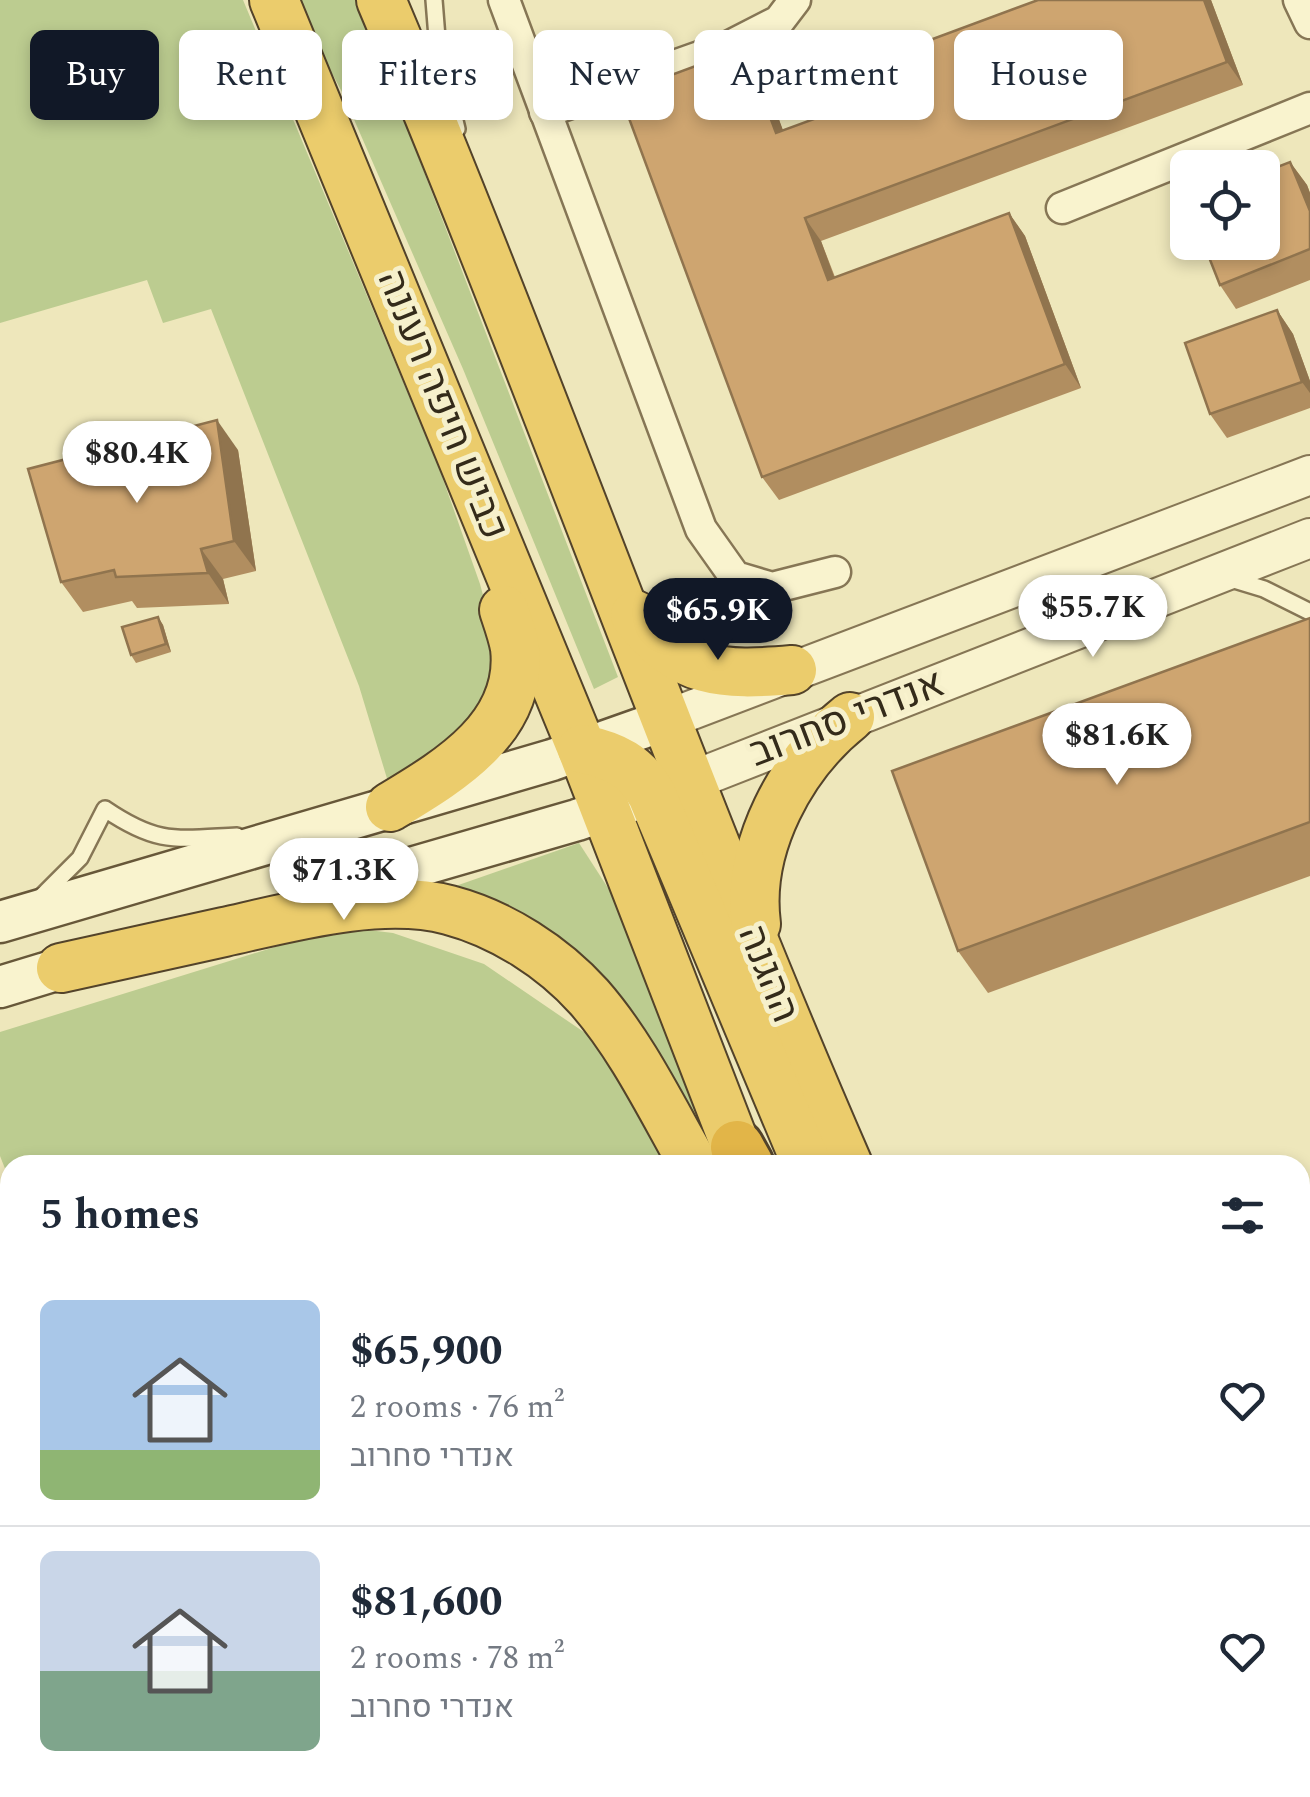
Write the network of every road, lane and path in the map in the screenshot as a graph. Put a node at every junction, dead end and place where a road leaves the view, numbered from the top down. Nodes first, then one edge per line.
1 (274, 0) edge
2 (381, 0) edge
3 (434, 0) edge
4 (504, 0) edge
5 (796, 0) edge
6 (1300, 0) edge
7 (1310, 23) edge
8 (674, 65) edge
9 (533, 79) edge
10 (1310, 108) edge
11 (548, 120) edge
12 (460, 188) junction
13 (1062, 208) dead end
14 (445, 410) junction
15 (1310, 474) edge
16 (1310, 538) edge
17 (836, 572) dead end
18 (1217, 575) junction
19 (613, 578) junction
20 (1310, 612) edge
21 (792, 670) junction
22 (850, 718) junction
23 (668, 719) junction
24 (582, 750) junction
25 (672, 788) junction
26 (390, 807) junction
27 (607, 810) junction
28 (292, 834) junction
29 (9, 919) edge
30 (761, 957) junction
31 (61, 968) junction
32 (0, 987) edge
33 (725, 1155) edge
34 (728, 1155) edge
35 (803, 1155) edge
36 (844, 1155) edge

1 - 14 highway, כביש חיפה רעננה
2 - 12 highway
3 - 12 lane
4 - 9 street
5 - 8 street
6 - 7 street
10 - 13 street
11 - 17 street
12 - 19 highway
14 - 24 highway, כביש חיפה רעננה
14 - 26 highway
15 - 21 street, אנדרי סחרוב
16 - 18 street, אנדרי סחרוב
18 - 20 lane
18 - 22 street, אנדרי סחרוב
19 - 21 highway
19 - 23 highway
21 - 23 street, אנדרי סחרוב
22 - 25 street, אנדרי סחרוב
22 - 30 highway
23 - 24 main road
23 - 25 highway
24 - 25 highway
24 - 26 main road
24 - 27 highway, כביש חיפה רעננה
25 - 27 main road, אנדרי סחרוב
25 - 30 highway, ההגנה
25 - 35 highway
26 - 28 main road
27 - 31 main road, אנדרי סחרוב
27 - 34 highway
28 - 29 main road
28 - 29 lane
30 - 36 highway, ההגנה
31 - 32 main road, אנדרי סחרוב
31 - 33 highway

